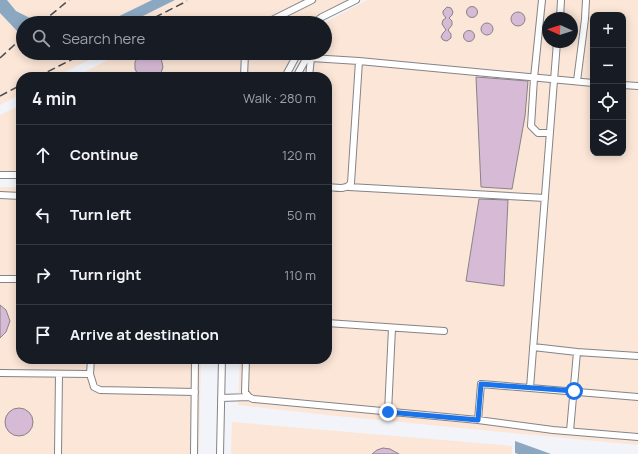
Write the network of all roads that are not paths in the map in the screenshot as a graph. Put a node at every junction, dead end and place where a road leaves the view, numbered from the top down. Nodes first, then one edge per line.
1 (312, 0) edge
2 (356, 0) edge
3 (542, 0) edge
4 (562, 0) edge
5 (586, 0) edge
6 (561, 12) edge
7 (280, 16) edge
8 (324, 16) edge
9 (556, 48) edge
10 (332, 59) edge
11 (245, 60) edge
12 (294, 60) edge
13 (305, 60) edge
14 (311, 60) edge
15 (359, 61) junction
16 (244, 72) edge
17 (288, 72) edge
18 (299, 72) edge
19 (310, 72) edge
20 (534, 78) junction
21 (553, 79) junction
22 (577, 81) junction
23 (590, 83) edge
24 (626, 85) edge
25 (638, 86) edge
26 (550, 133) junction
27 (0, 175) edge
28 (16, 175) edge
29 (349, 186) junction
30 (332, 187) edge
31 (0, 195) edge
32 (16, 196) edge
33 (545, 198) junction
34 (0, 279) edge
35 (16, 279) edge
36 (332, 323) edge
37 (392, 328) junction
38 (444, 331) dead end
39 (533, 347) junction
40 (577, 352) junction
41 (638, 356) edge
42 (91, 364) edge
43 (195, 364) edge
44 (222, 364) edge
45 (246, 364) edge
46 (0, 373) edge
47 (59, 374) junction
48 (90, 374) junction
49 (530, 388) junction
50 (574, 391) junction
51 (195, 392) junction
52 (250, 397) junction
53 (638, 397) edge
54 (221, 398) junction
55 (388, 412) junction
56 (478, 420) junction
57 (570, 431) junction
58 (638, 437) edge
59 (58, 454) edge
60 (194, 454) edge
61 (220, 454) edge

1 - 7 street
2 - 8 street
3 - 20 street
4 - 6 street
5 - 22 street
9 - 21 street
10 - 15 street
11 - 16 street
12 - 17 street
13 - 18 street
14 - 19 street
15 - 20 street
15 - 29 street
20 - 21 street
20 - 26 street
21 - 22 street
21 - 26 street
22 - 23 street
24 - 25 street
26 - 33 street
27 - 28 street
29 - 30 street
29 - 33 street
31 - 32 street
33 - 39 street
34 - 35 street
36 - 37 street
37 - 38 street
37 - 55 street
39 - 40 street
39 - 49 street
40 - 41 street
40 - 50 street
42 - 48 street
43 - 51 street
44 - 54 street
45 - 52 street
46 - 47 street
47 - 48 street
47 - 59 street
48 - 51 street
49 - 50 street
49 - 56 street
50 - 53 street
50 - 57 street
51 - 60 street
52 - 54 street
52 - 55 street
54 - 61 street
55 - 56 street
56 - 57 street
57 - 58 street

